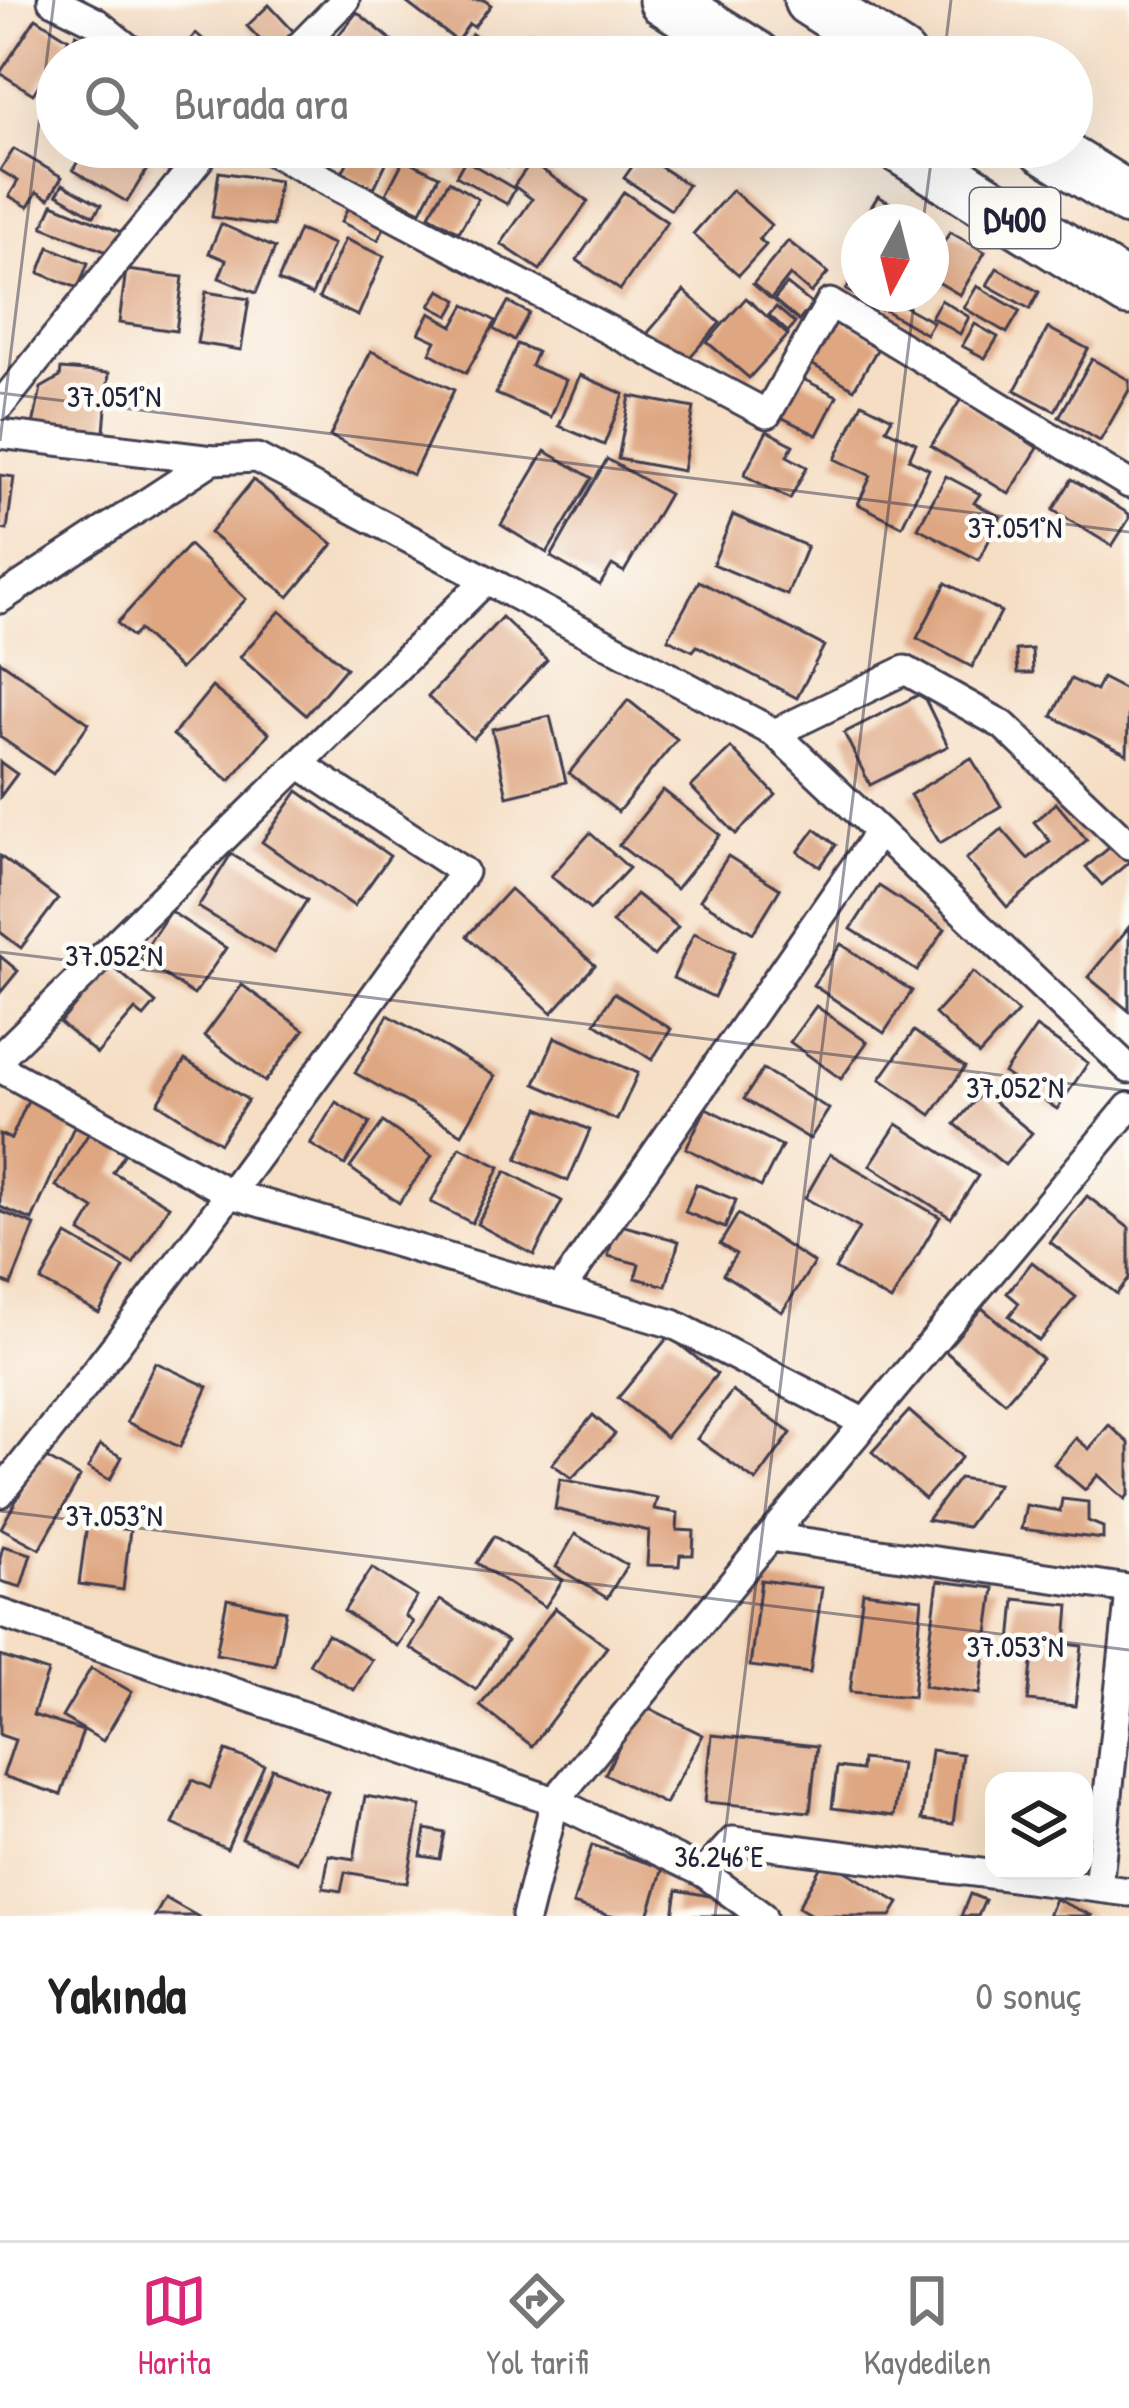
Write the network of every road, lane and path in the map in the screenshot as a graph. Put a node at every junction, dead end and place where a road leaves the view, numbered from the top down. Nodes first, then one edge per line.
1 (52, 0) edge
2 (345, 0) edge
3 (665, 0) edge
4 (810, 0) edge
5 (113, 36) edge
6 (310, 36) edge
7 (722, 36) edge
8 (867, 36) edge
9 (192, 168) edge
10 (303, 168) edge
11 (934, 168) edge
12 (1079, 168) edge
13 (1129, 199) edge
14 (1129, 290) edge
15 (0, 406) edge
16 (0, 434) edge
17 (212, 460) junction
18 (1129, 484) edge
19 (486, 580) junction
20 (0, 599) edge
21 (776, 733) junction
22 (299, 764) junction
23 (879, 832) junction
24 (1129, 845) edge
25 (0, 1058) edge
26 (0, 1068) edge
27 (1129, 1069) edge
28 (1129, 1107) edge
29 (231, 1194) junction
30 (560, 1291) junction
31 (865, 1423) junction
32 (0, 1492) edge
33 (770, 1537) junction
34 (1129, 1589) edge
35 (1129, 1600) edge
36 (0, 1612) edge
37 (555, 1801) junction
38 (704, 1873) junction
39 (1098, 1887) junction
40 (1129, 1892) edge
41 (526, 1916) edge
42 (762, 1916) edge

1 - 5 street
2 - 6 street
3 - 7 highway
4 - 8 highway
9 - 15 street
10 - 18 street
11 - 14 highway, D400
12 - 13 highway, D400
16 - 17 street
17 - 19 street
17 - 20 street
19 - 21 street
19 - 22 street
21 - 23 street
21 - 24 street
22 - 25 street
22 - 29 street
23 - 27 street
23 - 30 street
26 - 29 street
28 - 31 street
29 - 30 street
29 - 32 street
30 - 31 street
31 - 33 street
33 - 34 street
33 - 37 street
35 - 39 street
36 - 37 street
37 - 38 street
37 - 41 street
38 - 39 street
38 - 42 street
39 - 40 street

